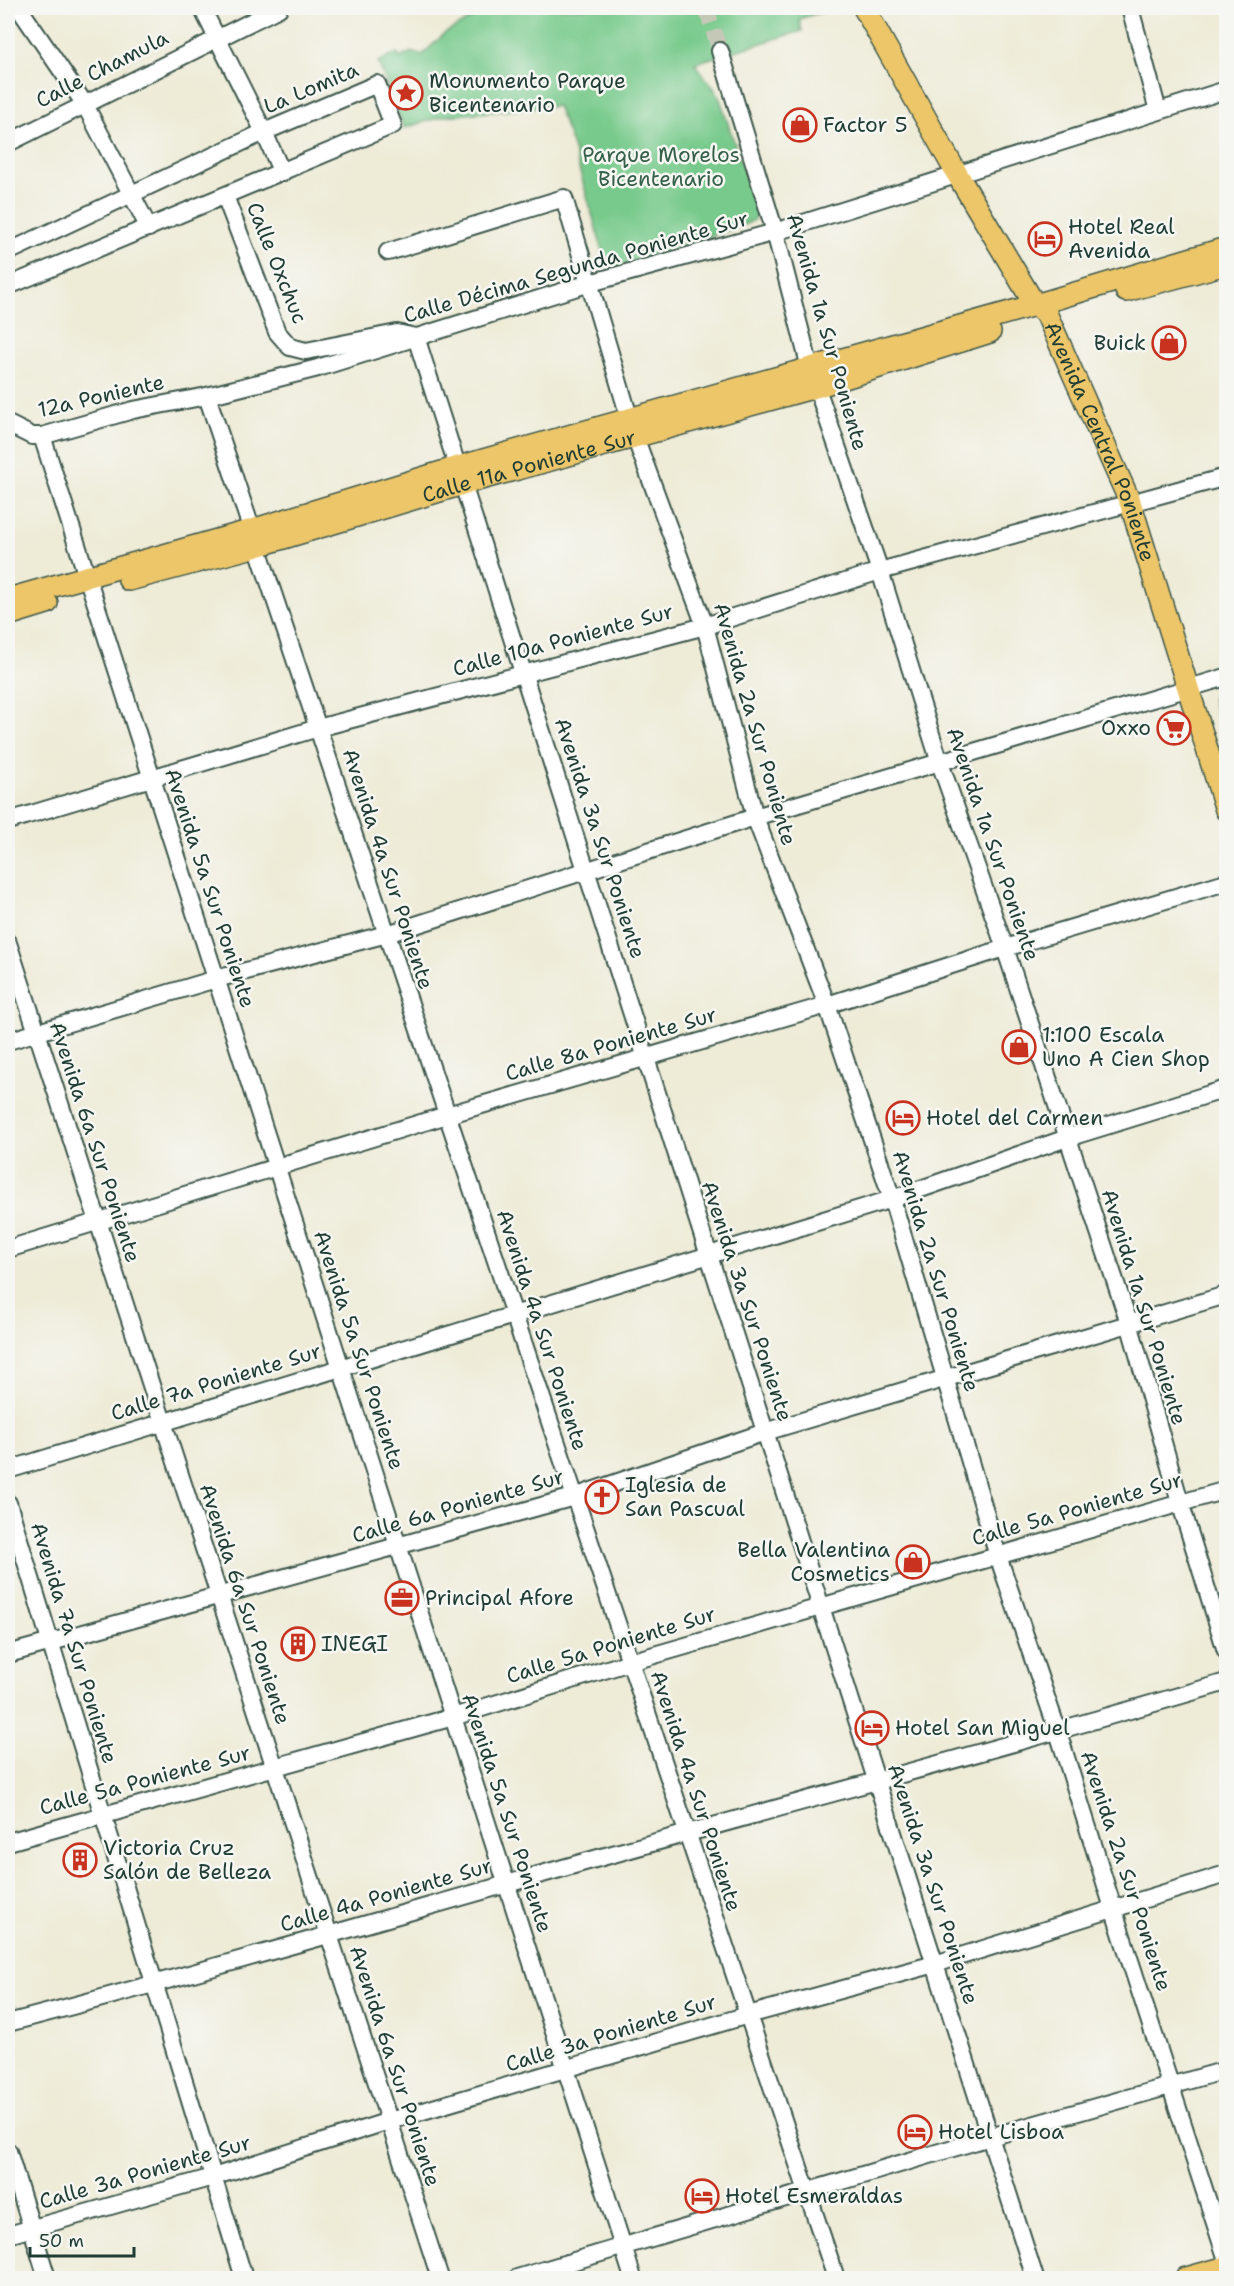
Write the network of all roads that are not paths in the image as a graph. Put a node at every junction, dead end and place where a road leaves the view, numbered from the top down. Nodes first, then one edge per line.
1 (19, 8) edge
2 (202, 8) edge
3 (279, 8) edge
4 (864, 8) edge
5 (1130, 8) edge
6 (8, 14) edge
7 (217, 37) junction
8 (720, 51) tunnel mouth
9 (1227, 90) edge
10 (84, 103) junction
11 (1158, 111) junction
12 (264, 132) junction
13 (8, 143) edge
14 (282, 172) junction
15 (957, 174) junction
16 (132, 192) junction
17 (225, 196) junction
18 (149, 228) junction
19 (775, 232) junction
20 (1227, 248) edge
21 (8, 252) edge
22 (388, 252) dead end
23 (1227, 264) edge
24 (590, 283) junction
25 (1121, 285) junction
26 (8, 286) edge
27 (1041, 309) junction
28 (416, 337) junction
29 (813, 378) junction
30 (207, 396) junction
31 (8, 423) edge
32 (633, 428) junction
33 (42, 436) junction
34 (460, 476) junction
35 (1227, 477) edge
36 (1130, 502) junction
37 (254, 538) junction
38 (880, 571) junction
39 (89, 584) junction
40 (8, 599) edge
41 (8, 615) edge
42 (705, 626) junction
43 (523, 673) junction
44 (1227, 677) edge
45 (1189, 688) junction
46 (318, 728) junction
47 (940, 763) junction
48 (151, 777) junction
49 (1227, 810) edge
50 (755, 818) junction
51 (8, 820) edge
52 (586, 871) junction
53 (1227, 882) edge
54 (387, 934) junction
55 (8, 943) edge
56 (1005, 948) junction
57 (216, 979) junction
58 (827, 1005) junction
59 (37, 1033) junction
60 (8, 1041) edge
61 (646, 1058) junction
62 (1227, 1089) edge
63 (447, 1115) junction
64 (1068, 1138) junction
65 (276, 1168) junction
66 (892, 1199) junction
67 (98, 1221) junction
68 (8, 1249) edge
69 (709, 1255) junction
70 (1227, 1295) edge
71 (514, 1315) junction
72 (1129, 1323) junction
73 (341, 1368) junction
74 (945, 1377) junction
75 (163, 1422) junction
76 (765, 1432) junction
77 (8, 1470) edge
78 (1227, 1490) edge
79 (574, 1497) junction
80 (1180, 1502) junction
81 (8, 1503) edge
82 (398, 1547) junction
83 (998, 1556) junction
84 (219, 1596) junction
85 (821, 1607) junction
86 (50, 1642) junction
87 (1227, 1651) edge
88 (8, 1654) edge
89 (630, 1662) junction
90 (1227, 1682) edge
91 (453, 1717) junction
92 (1058, 1732) junction
93 (275, 1768) junction
94 (877, 1781) junction
95 (102, 1815) junction
96 (687, 1833) junction
97 (8, 1842) edge
98 (1227, 1874) edge
99 (506, 1884) junction
100 (1113, 1908) junction
101 (329, 1935) junction
102 (935, 1964) junction
103 (154, 1985) junction
104 (748, 2015) junction
105 (8, 2023) edge
106 (566, 2070) junction
107 (1227, 2070) edge
108 (1172, 2086) junction
109 (389, 2121) junction
110 (990, 2137) junction
111 (8, 2151) edge
112 (213, 2177) junction
113 (807, 2192) junction
114 (31, 2228) junction
115 (8, 2235) edge
116 (622, 2246) junction
117 (1227, 2257) edge
118 (1227, 2266) edge
119 (47, 2278) edge
120 (244, 2278) edge
121 (440, 2278) edge
122 (517, 2278) edge
123 (633, 2278) edge
124 (836, 2278) edge
125 (1035, 2278) edge
126 (1186, 2278) edge

1 - 6 street
1 - 10 street
2 - 7 street
3 - 7 street, Calle Chamula
4 - 15 main road, Avenida Central Poniente
5 - 11 street
7 - 10 street, Calle Chamula
7 - 12 street
8 - 19 street, Avenida 1a Sur Poniente
9 - 11 street, Calle Décima Segunda Poniente Sur
10 - 13 street, Calle Chamula
10 - 16 street
11 - 15 street, Calle Décima Segunda Poniente Sur
12 - 14 street
12 - 14 street, La Lomita
12 - 16 street, La Lomita
14 - 17 street, La Lomita
15 - 19 street, Calle Décima Segunda Poniente Sur
15 - 27 main road, Avenida Central Poniente
16 - 18 street
16 - 21 street, La Lomita
17 - 18 street, La Lomita
17 - 28 street, Calle Oxchuc
18 - 26 street, La Lomita
19 - 24 street, Calle Décima Segunda Poniente Sur
19 - 29 street, Avenida 1a Sur Poniente
20 - 25 main road
22 - 24 street, Avenida 2a Sur Poniente
23 - 25 main road
24 - 28 street, Calle Décima Segunda Poniente Sur
24 - 32 street, Avenida 2a Sur Poniente
25 - 27 main road, Calle 11a Poniente Sur
27 - 29 main road, Calle 11a Poniente Sur
27 - 36 main road, Avenida Central Poniente
28 - 30 street, Calle Décima Segunda Poniente Sur
28 - 34 street, Avenida 3a Sur Poniente
29 - 32 main road, Calle 11a Poniente Sur
29 - 38 street, Avenida 1a Sur Poniente
30 - 33 street, 12a Poniente
30 - 37 street, Avenida 4a Sur Poniente
31 - 33 street, 12a Poniente
32 - 34 main road, Calle 11a Poniente Sur
32 - 42 street, Avenida 2a Sur Poniente
33 - 39 street, Avenida 5a Sur Poniente
34 - 37 main road, Calle 11a Poniente Sur
34 - 43 street, Avenida 3a Sur Poniente
35 - 36 street, Calle 10a Poniente Sur
36 - 38 street, Calle 10a Poniente Sur
36 - 45 main road, Avenida Central Poniente
37 - 39 main road, Calle 11a Poniente Sur
37 - 46 street, Avenida 4a Sur Poniente
38 - 42 street, Calle 10a Poniente Sur
38 - 47 street, Avenida 1a Sur Poniente
39 - 40 main road, Calle 11a Poniente Sur
39 - 41 main road, Calle 11a Poniente Sur
39 - 48 street, Avenida 5a Sur Poniente
42 - 43 street, Calle 10a Poniente Sur
42 - 50 street, Avenida 2a Sur Poniente
43 - 46 street, Calle 10a Poniente Sur
43 - 52 street, Avenida 3a Sur Poniente
44 - 45 street
45 - 47 street
45 - 49 main road, Avenida Central Poniente
46 - 48 street, Calle 10a Poniente Sur
46 - 54 street, Avenida 4a Sur Poniente
47 - 50 street
47 - 56 street, Avenida 1a Sur Poniente
48 - 51 street, Calle 10a Poniente Sur
48 - 57 street, Avenida 5a Sur Poniente
50 - 52 street
50 - 58 street, Avenida 2a Sur Poniente
52 - 54 street
52 - 61 street, Avenida 3a Sur Poniente
53 - 56 street, Calle 8a Poniente Sur
54 - 57 street
54 - 63 street, Avenida 4a Sur Poniente
55 - 59 street, Avenida 6a Sur Poniente
56 - 58 street, Calle 8a Poniente Sur
56 - 64 street, Avenida 1a Sur Poniente
57 - 59 street
57 - 65 street, Avenida 5a Sur Poniente
58 - 61 street, Calle 8a Poniente Sur
58 - 66 street, Avenida 2a Sur Poniente
59 - 60 street
59 - 67 street, Avenida 6a Sur Poniente
61 - 63 street, Calle 8a Poniente Sur
61 - 69 street, Avenida 3a Sur Poniente
62 - 64 street, Calle 7a Poniente Sur
63 - 65 street, Calle 8a Poniente Sur
63 - 71 street, Avenida 4a Sur Poniente
64 - 66 street, Calle 7a Poniente Sur
64 - 72 street, Avenida 1a Sur Poniente
65 - 67 street, Calle 8a Poniente Sur
65 - 73 street, Avenida 5a Sur Poniente
66 - 69 street, Calle 7a Poniente Sur
66 - 74 street, Avenida 2a Sur Poniente
67 - 68 street, Calle 8a Poniente Sur
67 - 75 street, Avenida 6a Sur Poniente
69 - 71 street, Calle 7a Poniente Sur
69 - 76 street, Avenida 3a Sur Poniente
70 - 72 street, Calle 6a Poniente Sur
71 - 73 street, Calle 7a Poniente Sur
71 - 79 street, Avenida 4a Sur Poniente
72 - 74 street, Calle 6a Poniente Sur
72 - 80 street, Avenida 1a Sur Poniente
73 - 75 street, Calle 7a Poniente Sur
73 - 82 street, Avenida 5a Sur Poniente
74 - 76 street, Calle 6a Poniente Sur
74 - 83 street, Avenida 2a Sur Poniente
75 - 77 street, Calle 7a Poniente Sur
75 - 84 street, Avenida 6a Sur Poniente
76 - 79 street, Calle 6a Poniente Sur
76 - 85 street, Avenida 3a Sur Poniente
78 - 80 street, Calle 5a Poniente Sur
79 - 82 street, Calle 6a Poniente Sur
79 - 89 street, Avenida 4a Sur Poniente
80 - 83 street, Calle 5a Poniente Sur
80 - 87 street, Avenida 1a Sur Poniente
81 - 86 street, Avenida 7a Sur Poniente
82 - 84 street, Calle 6a Poniente Sur
82 - 91 street, Avenida 5a Sur Poniente
83 - 85 street, Calle 5a Poniente Sur
83 - 92 street, Avenida 2a Sur Poniente
84 - 86 street, Calle 6a Poniente Sur
84 - 93 street, Avenida 6a Sur Poniente
85 - 89 street, Calle 5a Poniente Sur
85 - 94 street, Avenida 3a Sur Poniente
86 - 88 street, Calle 6a Poniente Sur
86 - 95 street, Avenida 7a Sur Poniente
89 - 91 street, Calle 5a Poniente Sur
89 - 96 street, Avenida 4a Sur Poniente
90 - 92 street, Calle 4a Poniente Sur
91 - 93 street, Calle 5a Poniente Sur
91 - 99 street, Avenida 5a Sur Poniente
92 - 94 street, Calle 4a Poniente Sur
92 - 100 street, Avenida 2a Sur Poniente
93 - 95 street, Calle 5a Poniente Sur
93 - 101 street, Avenida 6a Sur Poniente
94 - 96 street, Calle 4a Poniente Sur
94 - 102 street, Avenida 3a Sur Poniente
95 - 97 street, Calle 5a Poniente Sur
95 - 103 street, Avenida 7a Sur Poniente
96 - 99 street, Calle 4a Poniente Sur
96 - 104 street, Avenida 4a Sur Poniente
98 - 100 street, Calle 3a Poniente Sur
99 - 101 street, Calle 4a Poniente Sur
99 - 106 street, Avenida 5a Sur Poniente
100 - 102 street, Calle 3a Poniente Sur
100 - 108 street, Avenida 2a Sur Poniente
101 - 103 street, Calle 4a Poniente Sur
101 - 109 street, Avenida 6a Sur Poniente
102 - 104 street, Calle 3a Poniente Sur
102 - 110 street, Avenida 3a Sur Poniente
103 - 105 street, Calle 4a Poniente Sur
103 - 112 street, Avenida 7a Sur Poniente
104 - 106 street, Calle 3a Poniente Sur
104 - 113 street, Avenida 4a Sur Poniente
106 - 109 street, Calle 3a Poniente Sur
106 - 116 street, Avenida 5a Sur Poniente
107 - 108 street
108 - 110 street
108 - 117 street, Avenida 2a Sur Poniente
109 - 112 street, Calle 3a Poniente Sur
109 - 121 street, Avenida 6a Sur Poniente
110 - 113 street
110 - 125 street, Avenida 3a Sur Poniente
111 - 114 street
112 - 114 street, Calle 3a Poniente Sur
112 - 120 street, Avenida 7a Sur Poniente
113 - 116 street
113 - 124 street, Avenida 4a Sur Poniente
114 - 115 street, Calle 3a Poniente Sur
114 - 119 street
116 - 122 street
116 - 123 street, Avenida 5a Sur Poniente
118 - 126 main road

